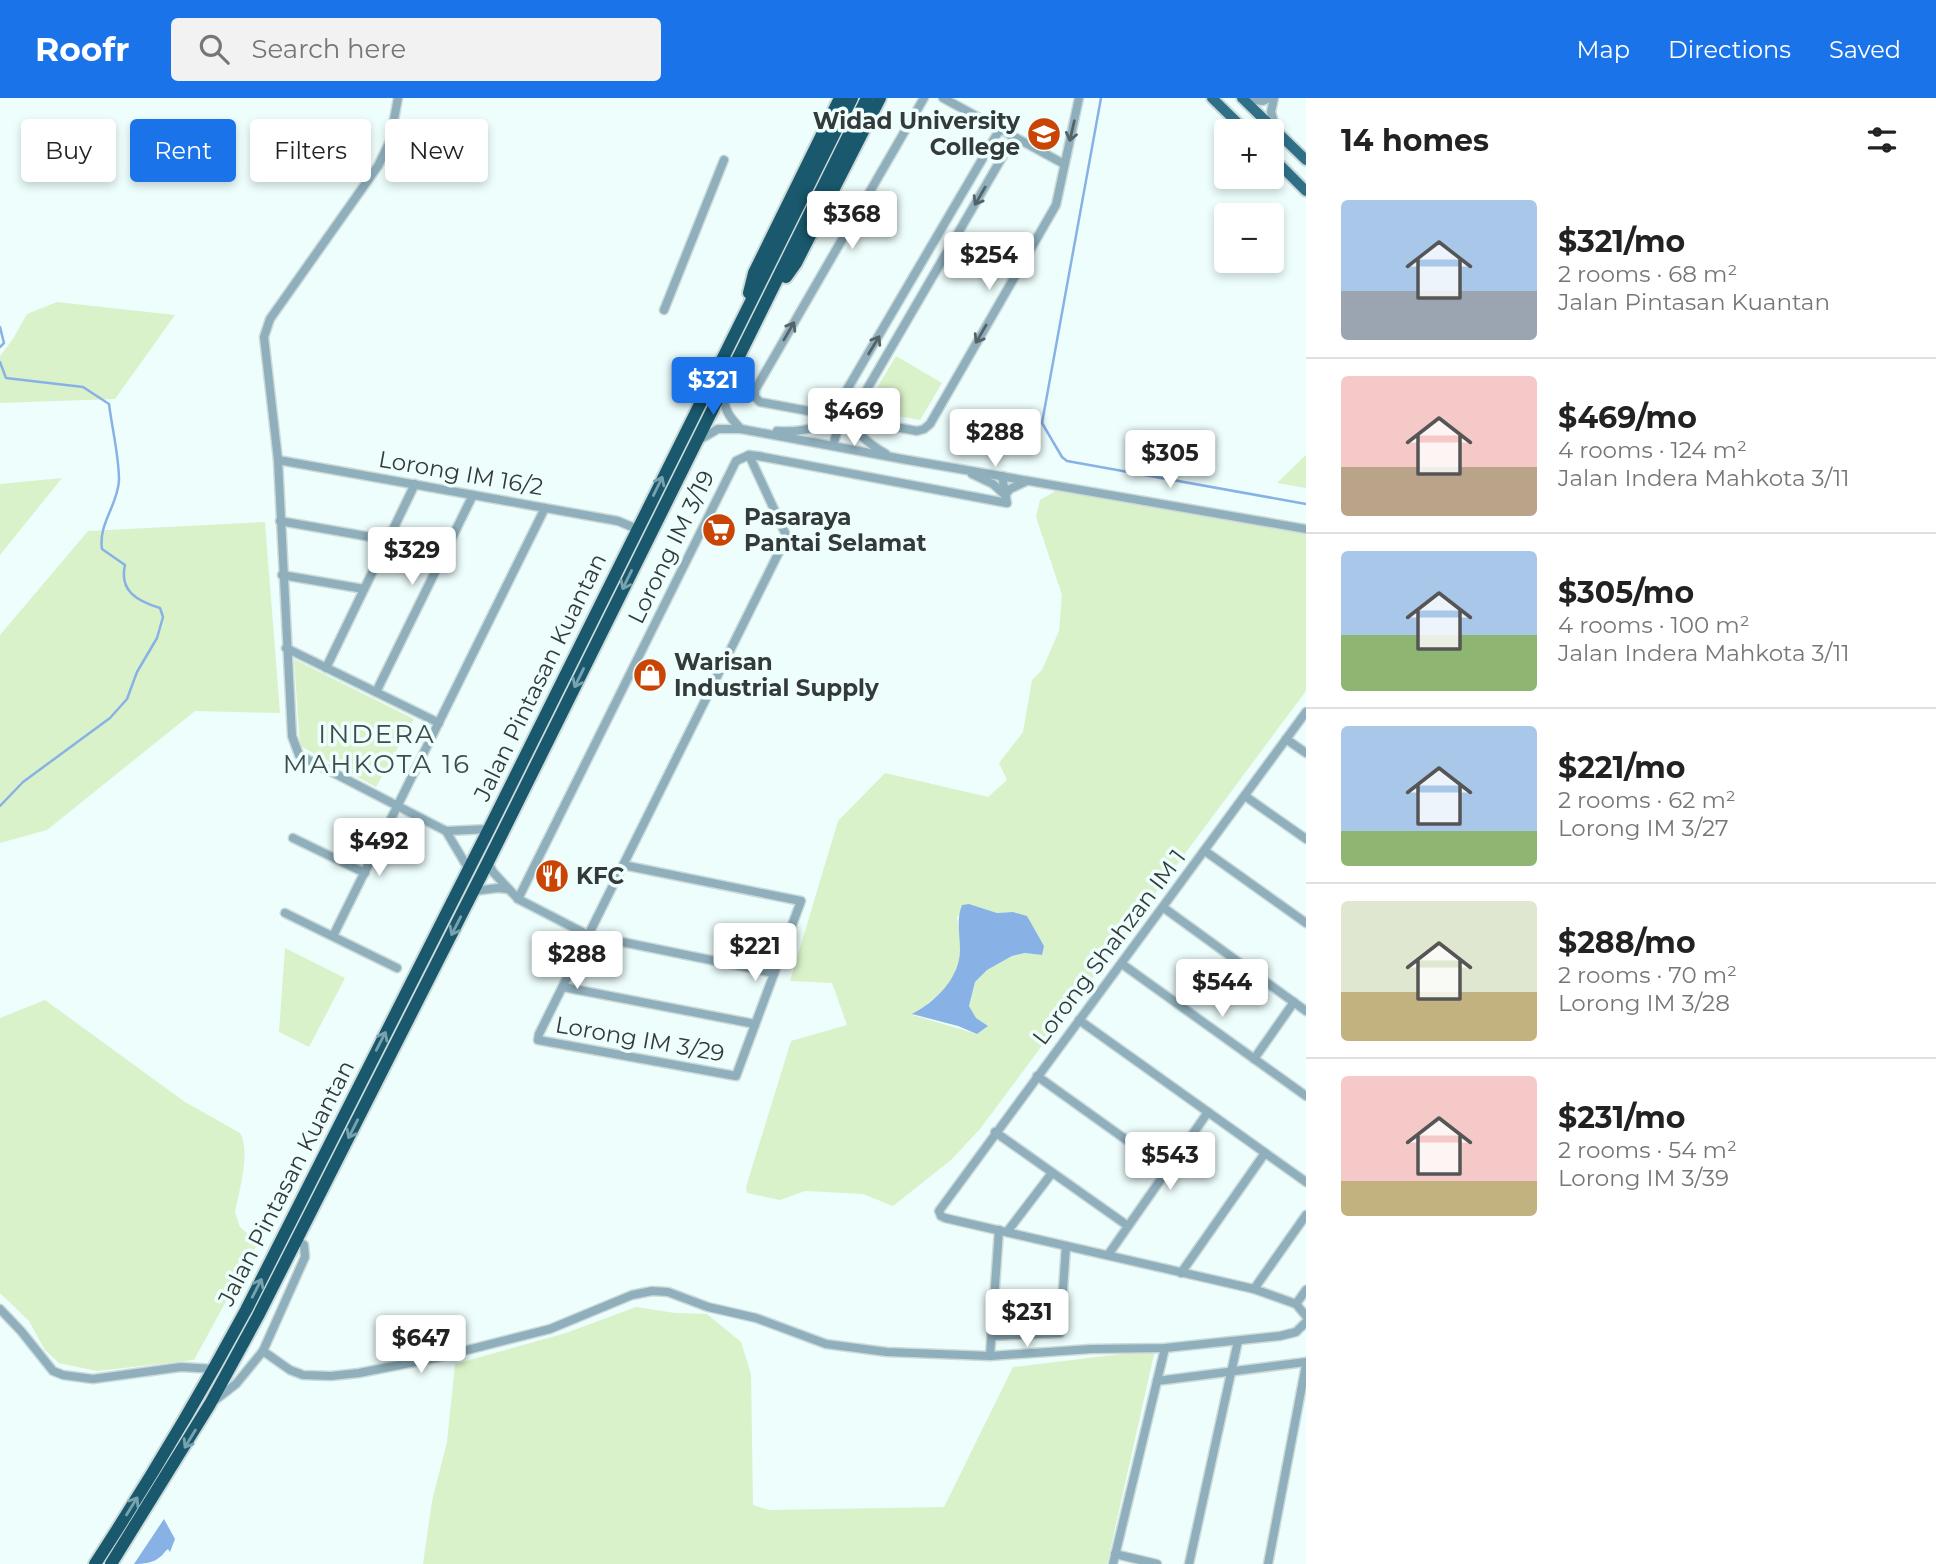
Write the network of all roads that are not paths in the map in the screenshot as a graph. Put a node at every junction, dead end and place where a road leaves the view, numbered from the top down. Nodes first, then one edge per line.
1 (398, 98) edge
2 (840, 98) edge
3 (852, 98) edge
4 (867, 98) edge
5 (880, 98) edge
6 (924, 98) edge
7 (943, 98) edge
8 (1079, 98) edge
9 (1212, 98) edge
10 (1242, 98) edge
11 (1272, 98) edge
12 (1234, 119) edge
13 (1264, 119) edge
14 (1273, 119) edge
15 (1000, 129) junction
16 (1014, 137) junction
17 (1284, 139) edge
18 (724, 160) dead end
19 (1306, 160) edge
20 (1064, 164) junction
21 (1284, 170) edge
22 (1306, 191) edge
23 (929, 251) junction
24 (943, 258) junction
25 (765, 306) junction
26 (664, 310) dead end
27 (743, 317) junction
28 (723, 388) junction
29 (836, 416) junction
30 (854, 419) junction
31 (741, 429) junction
32 (760, 432) junction
33 (694, 444) junction
34 (833, 446) junction
35 (749, 454) junction
36 (902, 459) junction
37 (278, 460) junction
38 (966, 470) junction
39 (1002, 476) junction
40 (1029, 480) junction
41 (415, 484) junction
42 (473, 495) junction
43 (1006, 499) junction
44 (545, 508) junction
45 (280, 521) junction
46 (637, 529) junction
47 (1306, 529) edge
48 (388, 540) junction
49 (282, 575) junction
50 (364, 589) junction
51 (286, 648) junction
52 (326, 668) junction
53 (376, 692) junction
54 (1306, 712) edge
55 (439, 723) junction
56 (1286, 739) junction
57 (1306, 753) edge
58 (1245, 796) junction
59 (398, 807) junction
60 (489, 829) junction
61 (446, 831) junction
62 (293, 838) dead end
63 (1306, 839) edge
64 (1205, 851) junction
65 (488, 862) junction
66 (624, 866) junction
67 (468, 868) junction
68 (365, 873) junction
69 (507, 889) junction
70 (474, 891) junction
71 (518, 899) junction
72 (1164, 908) junction
73 (285, 913) dead end
74 (1306, 923) edge
75 (588, 935) junction
76 (333, 936) junction
77 (1122, 964) junction
78 (397, 968) dead end
79 (774, 973) junction
80 (563, 987) junction
81 (1294, 1002) junction
82 (1306, 1011) edge
83 (1079, 1020) junction
84 (755, 1024) junction
85 (1254, 1059) junction
86 (1037, 1076) junction
87 (1306, 1096) edge
88 (1208, 1112) junction
89 (995, 1132) junction
90 (1265, 1153) junction
91 (1167, 1169) junction
92 (1052, 1173) junction
93 (1306, 1182) edge
94 (1306, 1215) edge
95 (1128, 1226) junction
96 (1003, 1231) junction
97 (296, 1240) junction
98 (1066, 1246) junction
99 (1108, 1255) junction
100 (1181, 1273) junction
101 (1254, 1289) junction
102 (1306, 1290) edge
103 (1296, 1304) junction
104 (0, 1308) edge
105 (1306, 1317) edge
106 (1306, 1322) edge
107 (992, 1336) junction
108 (1238, 1341) junction
109 (1165, 1348) junction
110 (264, 1351) junction
111 (990, 1356) junction
112 (1306, 1364) edge
113 (214, 1369) junction
114 (1232, 1371) junction
115 (1157, 1381) junction
116 (210, 1404) junction
117 (1115, 1554) junction
118 (95, 1564) edge
119 (111, 1564) edge
120 (1113, 1564) edge
121 (1157, 1564) edge
122 (1189, 1564) edge
123 (1268, 1564) edge

1 - 37 street
2 - 27 highway
3 - 27 highway, Jalan Pintasan Kuantan
4 - 25 highway, Jalan Pintasan Kuantan
5 - 25 highway
29 -> 6 street
7 - 15 street
8 -> 20 street
9 - 12 main road
10 - 11 street
10 - 13 main road
11 - 14 street
15 - 16 street
15 - 23 street
16 - 20 street
16 -> 24 street
17 - 19 main road
18 - 26 street
20 -> 30 street
21 - 22 main road
23 - 24 street
29 -> 23 street
24 - 30 street
25 - 28 highway, Jalan Pintasan Kuantan
46 -> 27 highway, Jalan Pintasan Kuantan
28 - 31 street
28 - 33 highway, Jalan Pintasan Kuantan
29 - 30 street
29 - 32 street
29 - 34 street
30 - 36 street
31 - 32 street
31 - 33 street
32 - 34 street
33 -> 65 highway, Jalan Pintasan Kuantan
34 - 36 street
35 - 43 street
35 - 66 street
35 - 71 street, Lorong IM 3/19
36 - 38 street
37 - 41 street, Lorong IM 16/2
37 - 45 street
38 - 39 street
38 - 43 street
39 - 40 street
39 - 43 street
40 - 43 street
40 - 47 street
41 - 42 street, Lorong IM 16/2
41 - 48 street
42 - 44 street, Lorong IM 16/2
42 - 53 street
44 - 46 street, Lorong IM 16/2
44 - 55 street
45 - 48 street
45 - 49 street
46 - 60 highway, Jalan Pintasan Kuantan
48 - 50 street
49 - 50 street
49 - 51 street
50 - 52 street
51 - 52 street
51 - 59 street
52 - 53 street
53 - 55 street
54 - 56 street, Lorong Shahzan IM 1
55 - 59 street
56 - 57 street
56 - 58 street, Lorong Shahzan IM 1
58 - 63 street
58 - 64 street, Lorong Shahzan IM 1
59 - 61 street
59 - 68 street
60 - 61 street
60 - 67 highway, Jalan Pintasan Kuantan
61 - 67 street
62 - 68 street
64 - 72 street, Lorong Shahzan IM 1
64 - 74 street
65 - 69 street
65 - 70 highway, Jalan Pintasan Kuantan
66 - 75 street
66 - 79 street
113 -> 67 highway, Jalan Pintasan Kuantan
68 - 76 street
69 - 70 street
69 - 71 street
70 -> 97 highway, Jalan Pintasan Kuantan
71 - 75 street
72 - 77 street, Lorong Shahzan IM 1
72 - 81 street
73 - 76 street
75 - 79 street
75 - 80 street
76 - 78 street
77 - 83 street, Lorong Shahzan IM 1
77 - 85 street
79 - 84 street
80 - 84 street
80 - 84 street, Lorong IM 3/29
81 - 82 street
81 - 85 street
83 - 86 street, Lorong Shahzan IM 1
83 - 88 street
85 - 87 street
86 - 89 street, Lorong Shahzan IM 1
86 - 91 street
88 - 90 street
88 - 91 street
89 - 92 street
89 - 96 street, Lorong Shahzan IM 1
90 - 93 street
90 - 100 street
91 - 95 street
92 - 95 street
92 - 96 street
94 - 101 street
95 - 99 street
96 - 98 street
96 - 107 street
97 - 110 street
97 - 116 highway, Jalan Pintasan Kuantan
98 - 99 street
98 - 107 street
99 - 100 street
100 - 101 street
101 - 103 street
102 - 103 street
103 - 105 street
104 - 113 street
106 - 108 street
107 - 111 street
108 - 109 street
108 - 114 street
109 - 111 street
109 - 115 street
110 - 111 street
110 - 116 street
112 - 114 street
112 - 123 street
118 -> 113 highway, Jalan Pintasan Kuantan
114 - 115 street
114 - 122 street
115 - 117 street
116 -> 119 highway, Jalan Pintasan Kuantan
117 - 120 street
117 - 121 street

